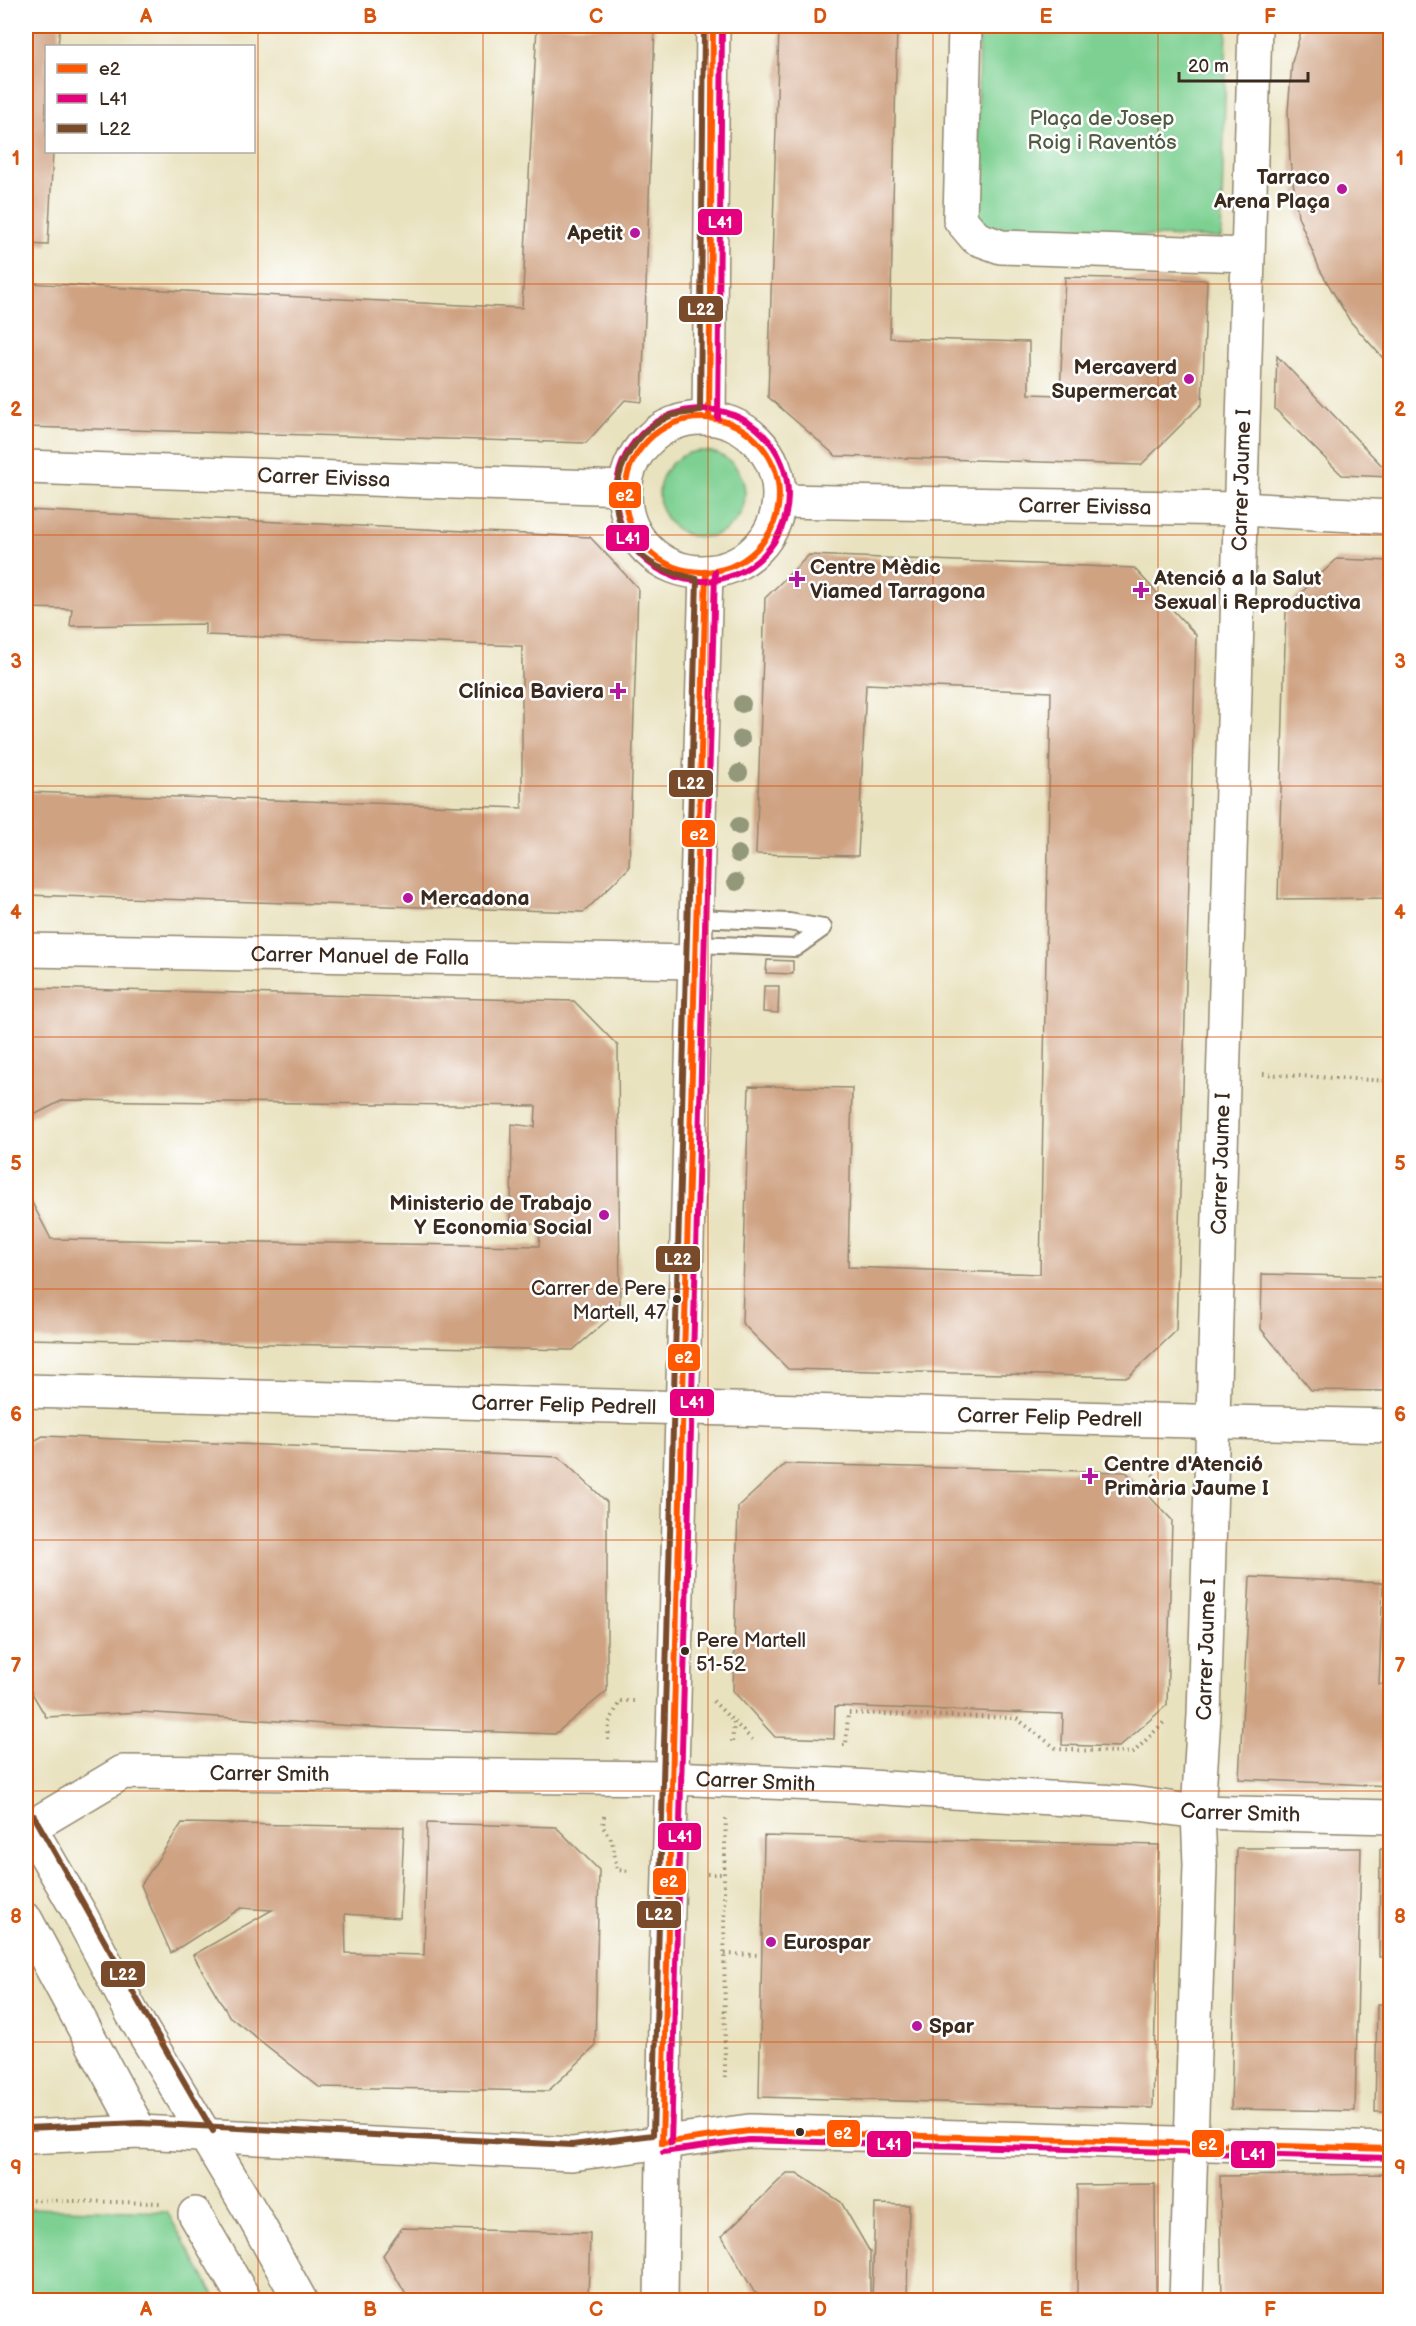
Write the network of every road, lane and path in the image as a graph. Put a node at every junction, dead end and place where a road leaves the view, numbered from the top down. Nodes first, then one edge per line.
1 (713, 26) edge
2 (964, 26) edge
3 (1255, 26) edge
4 (1248, 255) junction
5 (709, 418) junction
6 (26, 467) edge
7 (624, 488) junction
8 (779, 501) junction
9 (1240, 508) junction
10 (1390, 517) edge
11 (706, 572) junction
12 (695, 942) junction
13 (26, 950) edge
14 (1223, 1071) junction
15 (1390, 1081) edge
16 (26, 1391) edge
17 (682, 1407) junction
18 (1145, 1419) junction
19 (1213, 1421) junction
20 (1390, 1426) edge
21 (1173, 1501) dead end
22 (1166, 1720) dead end
23 (734, 1722) dead end
24 (766, 1742) dead end
25 (834, 1744) dead end
26 (672, 1778) junction
27 (1197, 1812) junction
28 (1390, 1817) edge
29 (27, 1825) edge
30 (724, 1874) dead end
31 (26, 1920) edge
32 (725, 1954) junction
33 (761, 1955) dead end
34 (725, 2078) dead end
35 (140, 2132) junction
36 (205, 2136) junction
37 (26, 2137) edge
38 (662, 2143) junction
39 (1191, 2144) junction
40 (1390, 2149) edge
41 (26, 2200) edge
42 (195, 2214) joint
43 (245, 2301) edge
44 (300, 2301) edge
45 (661, 2301) edge
46 (1186, 2301) edge

1 - 5 street
2 - 4 street
3 - 4 street, Carrer Jaume I
4 - 9 street, Carrer Jaume I
5 - 7 street
5 - 8 street
6 - 7 street, Carrer Eivissa
7 - 11 street
8 - 9 street, Carrer Eivissa
8 - 11 street
9 - 10 street, Carrer Eivissa
9 - 14 street, Carrer Jaume I
11 - 12 street
12 - 12 lane
12 - 13 street, Carrer Manuel de Falla
12 - 17 street
14 - 15 path
14 - 19 street, Carrer Jaume I
16 - 17 street, Carrer Felip Pedrell
17 - 18 street, Carrer Felip Pedrell
17 - 26 street
18 - 19 street, Carrer Felip Pedrell
18 - 21 path
19 - 20 street, Carrer Felip Pedrell
19 - 27 street, Carrer Jaume I
22 - 25 path
23 - 24 path
26 - 27 street, Carrer Smith
26 - 29 street, Carrer Smith
26 - 38 street
27 - 28 street, Carrer Smith
27 - 39 street, Carrer Jaume I
29 - 36 street
30 - 32 path
31 - 35 street
32 - 33 path
32 - 34 path
35 - 36 street
35 - 37 street
36 - 38 street
36 - 44 street
38 - 39 street
38 - 45 street
39 - 40 street
39 - 46 street, Carrer Jaume I
41 - 42 path
42 - 43 street

